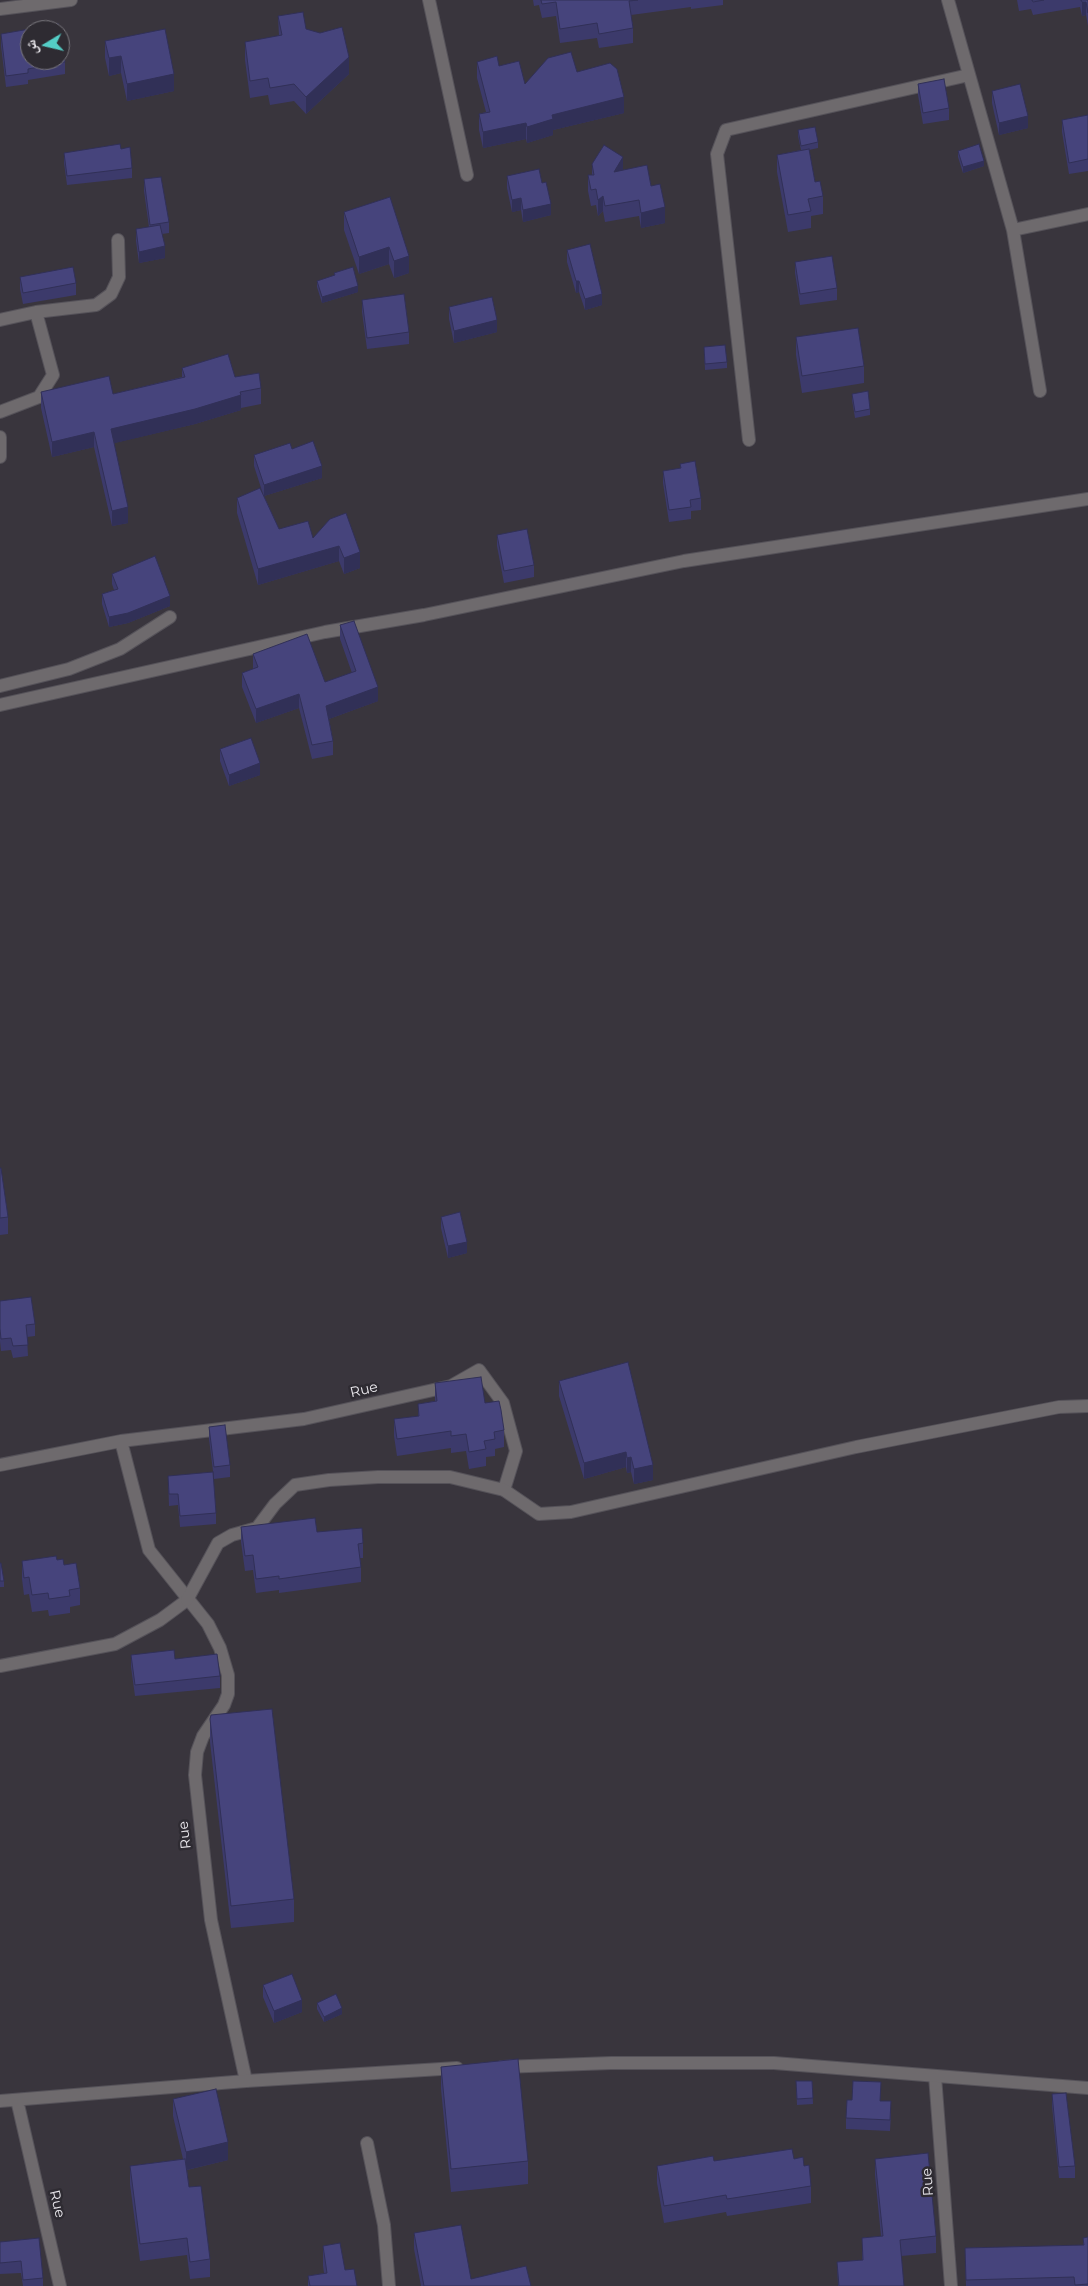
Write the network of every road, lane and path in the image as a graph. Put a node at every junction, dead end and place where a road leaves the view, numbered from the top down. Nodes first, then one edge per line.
1 (71, 0) edge
2 (429, 0) edge
3 (948, 0) edge
4 (0, 9) edge
5 (969, 74) junction
6 (467, 175) dead end
7 (1088, 214) edge
8 (1013, 230) junction
9 (118, 240) dead end
10 (36, 312) junction
11 (0, 320) edge
12 (1040, 391) dead end
13 (0, 412) edge
14 (0, 436) edge
15 (749, 440) dead end
16 (0, 457) edge
17 (1088, 499) edge
18 (170, 617) dead end
19 (0, 686) edge
20 (0, 706) edge
21 (1088, 1406) edge
22 (121, 1441) junction
23 (0, 1465) edge
24 (504, 1490) junction
25 (187, 1600) junction
26 (0, 1666) edge
27 (494, 2067) edge
28 (474, 2068) edge
29 (935, 2076) junction
30 (246, 2081) junction
31 (1088, 2088) edge
32 (17, 2100) junction
33 (0, 2101) edge
34 (367, 2143) dead end
35 (60, 2286) edge
36 (389, 2286) edge
37 (951, 2286) edge

1 - 4 street
2 - 6 street
3 - 5 street
5 - 8 street
5 - 15 street
7 - 8 street
8 - 12 street
9 - 10 street
10 - 11 street
10 - 13 street
14 - 16 street
17 - 20 street
18 - 19 street
21 - 24 street
22 - 23 street, Rue
22 - 24 street, Rue
22 - 25 street, Rue
24 - 25 street
25 - 26 street
25 - 30 street, Rue
27 - 29 street
28 - 30 street
29 - 31 street
29 - 37 street, Rue
30 - 32 street
32 - 33 street
32 - 35 street, Rue
34 - 36 street

